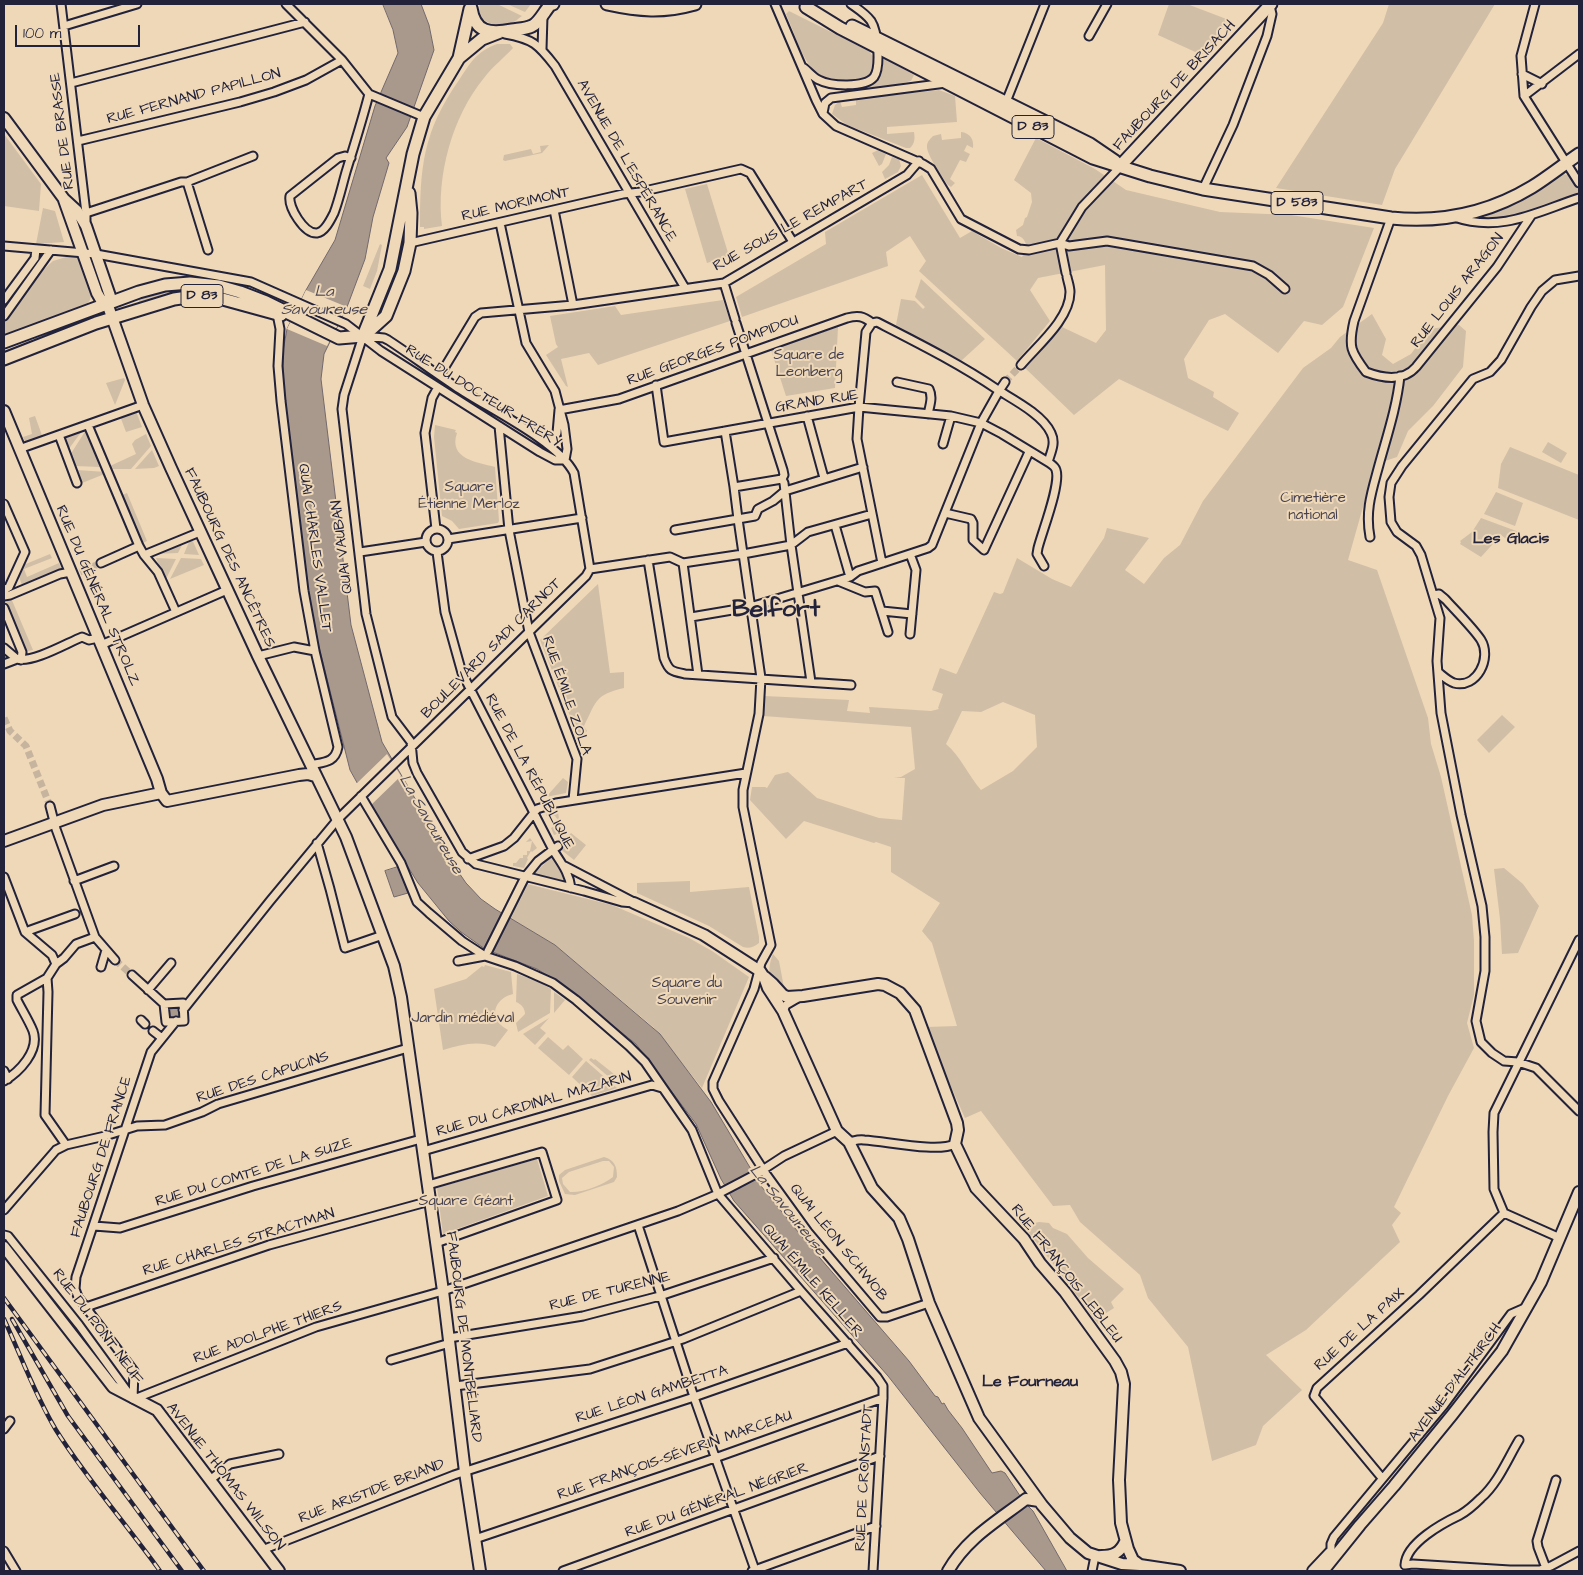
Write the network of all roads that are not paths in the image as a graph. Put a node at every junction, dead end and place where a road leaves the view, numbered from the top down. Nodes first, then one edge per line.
1 (61, 4) edge
2 (137, 4) edge
3 (286, 4) edge
4 (553, 4) edge
5 (607, 4) edge
6 (695, 4) edge
7 (775, 4) edge
8 (851, 4) edge
9 (1045, 4) edge
10 (1107, 4) edge
11 (1535, 4) edge
12 (472, 5) edge
13 (803, 5) edge
14 (1271, 5) edge
15 (543, 8) edge
16 (305, 22) junction
17 (64, 26) junction
18 (500, 32) junction
19 (1089, 36) dead end
20 (876, 42) junction
21 (542, 48) junction
22 (1579, 54) edge
23 (459, 58) junction
24 (342, 60) junction
25 (804, 68) junction
26 (1522, 74) junction
27 (71, 83) junction
28 (946, 83) junction
29 (971, 84) junction
30 (1542, 84) junction
31 (369, 94) junction
32 (1524, 96) junction
33 (1006, 102) junction
34 (986, 104) junction
35 (823, 114) junction
36 (424, 117) junction
37 (4, 118) edge
38 (78, 140) junction
39 (1579, 154) edge
40 (253, 156) dead end
41 (351, 158) junction
42 (918, 161) junction
43 (1566, 162) junction
44 (1121, 166) junction
45 (187, 182) junction
46 (1579, 183) edge
47 (408, 185) junction
48 (1203, 189) junction
49 (629, 194) junction
50 (64, 198) junction
51 (1579, 198) edge
52 (554, 210) junction
53 (86, 213) junction
54 (1531, 216) junction
55 (1454, 217) junction
56 (1391, 218) junction
57 (500, 223) junction
58 (86, 226) junction
59 (410, 242) junction
60 (793, 242) junction
61 (1060, 243) junction
62 (4, 246) edge
63 (36, 249) junction
64 (51, 250) junction
65 (208, 250) dead end
66 (83, 253) junction
67 (96, 254) junction
68 (1579, 276) edge
69 (724, 283) junction
70 (685, 288) junction
71 (1285, 289) dead end
72 (4, 300) edge
73 (107, 303) junction
74 (573, 304) junction
75 (518, 310) junction
76 (277, 314) junction
77 (4, 316) edge
78 (292, 316) junction
79 (113, 318) junction
80 (872, 323) junction
81 (363, 336) junction
82 (4, 342) edge
83 (746, 353) junction
84 (4, 359) edge
85 (1021, 365) tunnel mouth
86 (440, 375) junction
87 (1400, 376) junction
88 (897, 382) dead end
89 (1005, 382) tunnel mouth
90 (656, 385) junction
91 (438, 387) junction
92 (999, 390) junction
93 (143, 405) junction
94 (859, 407) junction
95 (559, 410) junction
96 (4, 411) edge
97 (928, 414) junction
98 (806, 416) junction
99 (951, 416) junction
100 (767, 423) junction
101 (981, 423) junction
102 (88, 424) junction
103 (499, 426) junction
104 (725, 431) junction
105 (59, 435) junction
106 (943, 444) dead end
107 (549, 445) junction
108 (20, 449) junction
109 (1029, 452) junction
110 (565, 460) junction
111 (1048, 462) junction
112 (863, 467) junction
113 (824, 478) junction
114 (782, 479) junction
115 (77, 483) dead end
116 (734, 487) junction
117 (785, 491) junction
118 (4, 504) edge
119 (945, 513) junction
120 (872, 514) junction
121 (582, 518) junction
122 (738, 519) junction
123 (835, 525) junction
124 (436, 529) junction
125 (509, 530) junction
126 (675, 530) dead end
127 (200, 532) junction
128 (1370, 537) dead end
129 (448, 539) junction
130 (426, 542) junction
131 (791, 545) junction
132 (139, 546) junction
133 (360, 552) junction
134 (437, 552) junction
135 (743, 554) junction
136 (910, 554) junction
137 (144, 556) junction
138 (648, 560) junction
139 (101, 563) tunnel mouth
140 (683, 563) junction
141 (882, 563) junction
142 (1044, 566) dead end
143 (590, 569) junction
144 (74, 573) junction
145 (850, 577) junction
146 (838, 581) junction
147 (4, 590) edge
148 (227, 590) junction
149 (799, 593) junction
150 (4, 596) edge
151 (1434, 596) junction
152 (750, 607) junction
153 (4, 608) edge
154 (882, 611) junction
155 (176, 612) junction
156 (912, 614) junction
157 (690, 616) junction
158 (529, 632) junction
159 (888, 632) dead end
160 (910, 634) dead end
161 (100, 641) junction
162 (4, 648) edge
163 (315, 651) junction
164 (258, 656) junction
165 (19, 659) junction
166 (4, 664) edge
167 (1438, 672) junction
168 (698, 675) junction
169 (761, 678) junction
170 (811, 682) junction
171 (851, 685) dead end
172 (470, 691) junction
173 (412, 747) junction
174 (310, 765) junction
175 (746, 773) junction
176 (316, 776) junction
177 (361, 796) junction
178 (164, 797) junction
179 (572, 800) junction
180 (50, 806) tunnel mouth
181 (534, 814) junction
182 (338, 818) junction
183 (54, 821) junction
184 (4, 840) edge
185 (316, 843) junction
186 (556, 848) junction
187 (468, 859) junction
188 (114, 866) dead end
189 (565, 866) junction
190 (4, 877) edge
191 (525, 877) junction
192 (74, 880) junction
193 (571, 888) junction
194 (634, 903) junction
195 (75, 914) dead end
196 (25, 932) junction
197 (382, 935) junction
198 (95, 937) junction
199 (1579, 940) edge
200 (106, 950) junction
201 (486, 954) junction
202 (115, 960) tunnel mouth
203 (458, 961) dead end
204 (171, 963) dead end
205 (56, 964) junction
206 (101, 967) dead end
207 (762, 974) junction
208 (132, 975) tunnel mouth
209 (47, 978) junction
210 (148, 990) junction
211 (803, 996) junction
212 (164, 1004) junction
213 (183, 1010) junction
214 (782, 1010) junction
215 (176, 1021) junction
216 (153, 1031) dead end
217 (162, 1038) junction
218 (408, 1048) junction
219 (1518, 1062) junction
220 (4, 1071) edge
221 (6, 1080) edge
222 (663, 1088) junction
223 (1579, 1111) edge
224 (125, 1130) junction
225 (837, 1131) junction
226 (421, 1139) junction
227 (848, 1142) junction
228 (955, 1144) junction
229 (66, 1145) junction
230 (423, 1151) junction
231 (759, 1172) junction
232 (428, 1184) junction
233 (1579, 1192) edge
234 (718, 1194) junction
235 (430, 1201) junction
236 (4, 1210) edge
237 (1504, 1213) junction
238 (638, 1224) junction
239 (94, 1226) junction
240 (4, 1235) edge
241 (1560, 1238) junction
242 (436, 1243) junction
243 (4, 1247) edge
244 (774, 1258) junction
245 (443, 1291) junction
246 (801, 1291) junction
247 (660, 1296) junction
248 (929, 1302) junction
249 (86, 1307) junction
250 (1528, 1307) junction
251 (449, 1340) junction
252 (676, 1342) junction
253 (848, 1343) junction
254 (391, 1360) dead end
255 (455, 1386) junction
256 (883, 1386) joint
257 (694, 1397) junction
258 (883, 1398) junction
259 (133, 1399) junction
260 (10, 1421) dead end
261 (4, 1429) edge
262 (1519, 1440) dead end
263 (279, 1454) dead end
264 (880, 1456) junction
265 (715, 1458) junction
266 (465, 1472) junction
267 (1382, 1478) junction
268 (210, 1480) junction
269 (1556, 1480) dead end
270 (1031, 1499) junction
271 (734, 1510) junction
272 (1360, 1525) junction
273 (876, 1526) junction
274 (476, 1539) junction
275 (1125, 1542) junction
276 (262, 1550) junction
277 (4, 1551) edge
278 (1579, 1551) edge
279 (1330, 1553) junction
280 (1096, 1556) junction
281 (1138, 1568) edge
282 (1403, 1568) edge
283 (1546, 1568) junction
284 (16, 1571) edge
285 (279, 1571) edge
286 (480, 1571) edge
287 (563, 1571) edge
288 (753, 1571) edge
289 (873, 1571) edge
290 (948, 1571) edge
291 (1092, 1571) edge
292 (1180, 1571) edge
293 (1313, 1571) edge
294 (1323, 1571) edge

1 - 17 street, RUE DE BRASSE
2 - 17 street
3 - 16 street
4 - 15 main road
5 - 6 main road
7 - 25 street
8 - 20 street
9 - 33 street
10 - 19 street
11 - 26 street
12 - 18 main road
12 - 23 main road, QUAI VAUBAN
13 - 20 main road, D 83
14 - 44 main road, FAUBOURG DE BRISACH
14 - 48 street
15 - 18 main road
15 - 21 street
16 - 24 street
16 - 27 street
17 - 27 street, RUE DE BRASSE
18 - 21 street, AVENUE DE L'ESPÉRANCE
18 - 23 main road, QUAI VAUBAN
20 - 25 street
20 - 28 main road, D 83
20 - 29 main road, D 83
21 - 49 street, AVENUE DE L'ESPÉRANCE
22 - 30 street
23 - 36 main road, QUAI VAUBAN
24 - 31 street
24 - 38 street, RUE FERNAND PAPILLON
25 - 35 street
26 - 30 street
26 - 32 street
27 - 38 street, RUE DE BRASSE
28 - 29 street
28 - 34 main road, D 83
28 - 35 street
29 - 33 main road, D 83
30 - 32 street
31 - 36 street
31 - 41 street
32 - 43 street
33 - 34 street
33 - 44 main road, D 83
34 - 44 main road, D 83
35 - 42 street
36 - 47 main road, QUAI VAUBAN
37 - 50 main road
38 - 53 street, RUE DE BRASSE
39 - 43 main road, D 583
40 - 45 street
41 - 41 street
42 - 60 street, RUE SOUS LE REMPART
42 - 61 street
43 - 46 street
43 - 55 main road, D 583
44 - 48 main road, D 583
44 - 61 street
45 - 53 street
45 - 65 street
47 - 59 main road, QUAI VAUBAN
47 - 81 main road, QUAI VAUBAN
48 - 56 main road, D 583
49 - 52 street, RUE MORIMONT
49 - 60 street, RUE MORIMONT
49 - 70 street, AVENUE DE L'ESPÉRANCE
50 - 58 main road, FAUBOURG DES ANCÊTRES
50 - 66 main road, FAUBOURG DES ANCÊTRES
51 - 54 street
52 - 57 street, RUE MORIMONT
52 - 74 street
53 - 58 street, RUE DE BRASSE
54 - 55 street
54 - 87 street, RUE LOUIS ARAGON
55 - 56 main road, D 583
56 - 87 street
57 - 59 street, RUE MORIMONT
57 - 75 street
58 - 67 main road, FAUBOURG DES ANCÊTRES
59 - 81 main road, QUAI VAUBAN
60 - 69 street, RUE SOUS LE REMPART
61 - 71 street
61 - 85 street
62 - 63 street
63 - 64 street
63 - 72 street
64 - 66 street
64 - 77 street
66 - 67 street
66 - 73 main road, FAUBOURG DES ANCÊTRES
67 - 73 main road, FAUBOURG DES ANCÊTRES
67 - 81 street
68 - 151 street
69 - 70 street, RUE SOUS LE REMPART
69 - 83 street
70 - 74 street, RUE SOUS LE REMPART
73 - 78 main road, D 83
73 - 79 main road, FAUBOURG DES ANCÊTRES
73 - 82 main road, D 83
74 - 75 street, RUE SOUS LE REMPART
75 - 86 street, RUE SOUS LE REMPART
75 - 95 street
76 - 78 main road, D 83
76 - 79 main road, D 83
76 - 163 street, QUAI CHARLES VALLET
78 - 81 main road, D 83
79 - 84 main road, D 83
79 - 93 main road, FAUBOURG DES ANCÊTRES
80 - 83 street, RUE GEORGES POMPIDOU
80 - 92 street, RUE GEORGES POMPIDOU
80 - 94 street
81 - 86 street, RUE DU DOCTEUR FRÉRY
81 - 91 street, RUE DU DOCTEUR FRÉRY
81 - 133 street, QUAI VAUBAN
83 - 90 street, RUE GEORGES POMPIDOU
83 - 100 street
86 - 107 street, RUE DU DOCTEUR FRÉRY
87 - 128 street
88 - 97 street
89 - 92 street
90 - 95 street, RUE GEORGES POMPIDOU
90 - 104 street, GRAND RUE
91 - 103 street, RUE DU DOCTEUR FRÉRY
91 - 124 street
92 - 101 street
92 - 111 street, RUE GEORGES POMPIDOU
93 - 102 street
93 - 127 main road, FAUBOURG DES ANCÊTRES
94 - 97 street, GRAND RUE
94 - 98 street, GRAND RUE
94 - 112 street
95 - 107 street
95 - 110 street
96 - 108 main road, RUE DU GÉNÉRAL STROLZ
97 - 99 street, GRAND RUE
98 - 100 street, GRAND RUE
98 - 113 street
99 - 101 street, GRAND RUE
99 - 106 street
100 - 104 street, GRAND RUE
100 - 114 street
101 - 109 street, GRAND RUE
101 - 119 street
102 - 105 street
102 - 132 street
103 - 110 street, RUE DU DOCTEUR FRÉRY
103 - 125 street, RUE ÉMILE ZOLA
104 - 116 street
105 - 108 street
105 - 115 street
107 - 110 street, RUE DU DOCTEUR FRÉRY
108 - 144 main road, RUE DU GÉNÉRAL STROLZ
109 - 111 street, GRAND RUE
109 - 119 street
110 - 121 street
111 - 142 street
112 - 113 street
112 - 120 street
113 - 117 street
114 - 116 street
114 - 117 street
116 - 122 street
117 - 122 street
117 - 131 street
118 - 147 street
119 - 136 street
120 - 123 street
120 - 141 street
121 - 125 street
121 - 143 street
122 - 126 street
122 - 135 street
123 - 131 street
123 - 145 street
124 - 129 street
124 - 130 street
125 - 129 street
125 - 158 street, RUE ÉMILE ZOLA
127 - 137 street
127 - 148 main road, FAUBOURG DES ANCÊTRES
129 - 134 street
130 - 133 street
130 - 134 street
131 - 135 street
131 - 149 street
132 - 137 street
132 - 139 street
133 - 173 street, QUAI VAUBAN
134 - 172 street, RUE DE LA RÉPUBLIQUE
135 - 140 street
135 - 152 street
136 - 141 street
136 - 156 street
137 - 155 street
138 - 140 street
138 - 143 street
138 - 168 street
140 - 157 street
141 - 145 street
143 - 158 street, BOULEVARD SADI CARNOT
144 - 150 street
144 - 161 main road, RUE DU GÉNÉRAL STROLZ
145 - 146 street
146 - 149 street
146 - 154 street
148 - 155 street
148 - 164 main road, FAUBOURG DES ANCÊTRES
149 - 152 street
149 - 170 street
151 - 167 street
151 - 167 street
152 - 157 street
152 - 169 street
153 - 165 street
154 - 156 street
154 - 159 street
155 - 161 street
156 - 160 street
157 - 168 street
158 - 172 street, BOULEVARD SADI CARNOT
158 - 179 street, RUE ÉMILE ZOLA
161 - 165 street
161 - 178 main road, RUE DU GÉNÉRAL STROLZ
162 - 165 street
163 - 164 street
163 - 174 street, QUAI CHARLES VALLET
164 - 174 main road, FAUBOURG DES ANCÊTRES
165 - 166 street
167 - 219 street
168 - 169 street
169 - 170 street
169 - 175 street
170 - 171 street
172 - 173 street, BOULEVARD SADI CARNOT
172 - 181 street, RUE DE LA RÉPUBLIQUE
173 - 177 street, BOULEVARD SADI CARNOT
173 - 187 street
174 - 176 main road, FAUBOURG DES ANCÊTRES
175 - 179 street
175 - 207 street
176 - 178 main road
176 - 182 main road, FAUBOURG DES ANCÊTRES
177 - 182 street, FAUBOURG DE FRANCE
177 - 201 street, QUAI ÉMILE KELLER
178 - 183 main road
179 - 181 street
180 - 183 street
181 - 186 street, RUE DE LA RÉPUBLIQUE
181 - 187 street
182 - 185 street, FAUBOURG DE FRANCE
182 - 197 main road, FAUBOURG DE MONTBÉLIARD
183 - 184 main road
183 - 192 street
185 - 197 street
185 - 213 street, FAUBOURG DE FRANCE
186 - 189 street, RUE DE LA RÉPUBLIQUE
186 - 191 street
187 - 191 street
188 - 192 street
189 - 193 street, RUE DE LA RÉPUBLIQUE
189 - 194 street, RUE DE LA RÉPUBLIQUE
190 - 196 street
191 - 193 street
191 - 201 street
192 - 198 street
193 - 194 street
194 - 207 main road
195 - 196 street
196 - 205 street
197 - 218 main road, FAUBOURG DE MONTBÉLIARD
198 - 200 street
198 - 205 street
199 - 219 street
200 - 202 street
200 - 206 street
201 - 203 street
201 - 222 street, QUAI ÉMILE KELLER
204 - 210 street
205 - 209 street
207 - 211 main road
207 - 214 main road
207 - 231 street
208 - 210 street
209 - 221 street
209 - 229 street
210 - 212 street
211 - 214 street
211 - 228 main road
212 - 213 street
212 - 215 street
213 - 215 street, FAUBOURG DE FRANCE
214 - 225 main road
215 - 217 street, FAUBOURG DE FRANCE
216 - 217 street
217 - 224 street, FAUBOURG DE FRANCE
218 - 224 street, RUE DES CAPUCINS
218 - 226 main road, FAUBOURG DE MONTBÉLIARD
219 - 223 street
219 - 237 street
220 - 221 street
222 - 230 street, RUE DU CARDINAL MAZARIN
222 - 234 street, QUAI ÉMILE KELLER
224 - 229 street, RUE DES CAPUCINS
224 - 239 street, FAUBOURG DE FRANCE
225 - 227 main road
225 - 231 street, RUE ADOLPHE THIERS
226 - 230 main road, FAUBOURG DE MONTBÉLIARD
226 - 239 street, RUE DU COMTE DE LA SUZE
227 - 228 street
227 - 248 main road
228 - 275 main road, RUE FRANÇOIS LEBLEU
229 - 236 street
230 - 232 main road, FAUBOURG DE MONTBÉLIARD
231 - 234 street, RUE ADOLPHE THIERS
231 - 248 street, QUAI LÉON SCHWOB
232 - 235 main road, FAUBOURG DE MONTBÉLIARD
232 - 242 street
233 - 241 main road, AVENUE D'ALTKIRCH
234 - 238 street, RUE ADOLPHE THIERS
234 - 244 street, QUAI ÉMILE KELLER
235 - 242 main road, FAUBOURG DE MONTBÉLIARD
235 - 249 street, RUE CHARLES STRACTMAN
237 - 241 street
237 - 267 street, RUE DE LA PAIX
238 - 245 street, RUE ADOLPHE THIERS
238 - 247 street
239 - 249 street, FAUBOURG DE FRANCE
240 - 259 street, RUE DU PONT NEUF
241 - 250 main road, AVENUE D'ALTKIRCH
242 - 245 main road, FAUBOURG DE MONTBÉLIARD
243 - 259 main road, RUE DU PONT NEUF
244 - 246 street, QUAI ÉMILE KELLER
244 - 247 street, RUE DE TURENNE
245 - 251 main road, FAUBOURG DE MONTBÉLIARD
245 - 259 street, RUE ADOLPHE THIERS
246 - 252 street
246 - 253 street, QUAI ÉMILE KELLER
247 - 251 street, RUE DE TURENNE
247 - 252 street
248 - 270 main road
249 - 259 street
250 - 267 street
250 - 272 main road, AVENUE D'ALTKIRCH
251 - 254 street, RUE DE TURENNE
251 - 255 main road, FAUBOURG DE MONTBÉLIARD
252 - 255 street
252 - 257 street
253 - 256 street, QUAI ÉMILE KELLER
253 - 257 street, RUE LÉON GAMBETTA
255 - 266 main road, FAUBOURG DE MONTBÉLIARD
256 - 258 street, RUE DE CRONSTADT
257 - 265 street
257 - 266 street, RUE LÉON GAMBETTA
258 - 264 street, RUE DE CRONSTADT
258 - 265 street, RUE FRANÇOIS-SÉVERIN MARCEAU
259 - 268 main road, AVENUE THOMAS WILSON
260 - 261 street
262 - 282 street
263 - 268 street
264 - 271 street, RUE DU GÉNÉRAL NÉGRIER
264 - 273 street, RUE DE CRONSTADT
265 - 271 street
265 - 274 street, RUE FRANÇOIS-SÉVERIN MARCEAU
266 - 274 main road, FAUBOURG DE MONTBÉLIARD
266 - 276 street, RUE ARISTIDE BRIAND
267 - 279 street
268 - 276 main road, AVENUE THOMAS WILSON
269 - 283 street
270 - 280 main road
270 - 290 main road
271 - 287 street, RUE DU GÉNÉRAL NÉGRIER
271 - 288 street
272 - 279 main road, AVENUE D'ALTKIRCH
272 - 294 main road, AVENUE D'ALTKIRCH
273 - 288 street
273 - 289 street, RUE DE CRONSTADT
274 - 286 main road, FAUBOURG DE MONTBÉLIARD
275 - 280 main road
275 - 281 main road, RUE FRANÇOIS LEBLEU
276 - 285 main road, AVENUE THOMAS WILSON
277 - 284 street
278 - 283 street
279 - 293 main road, AVENUE D'ALTKIRCH
280 - 281 main road
280 - 291 street
281 - 292 main road
282 - 283 street

